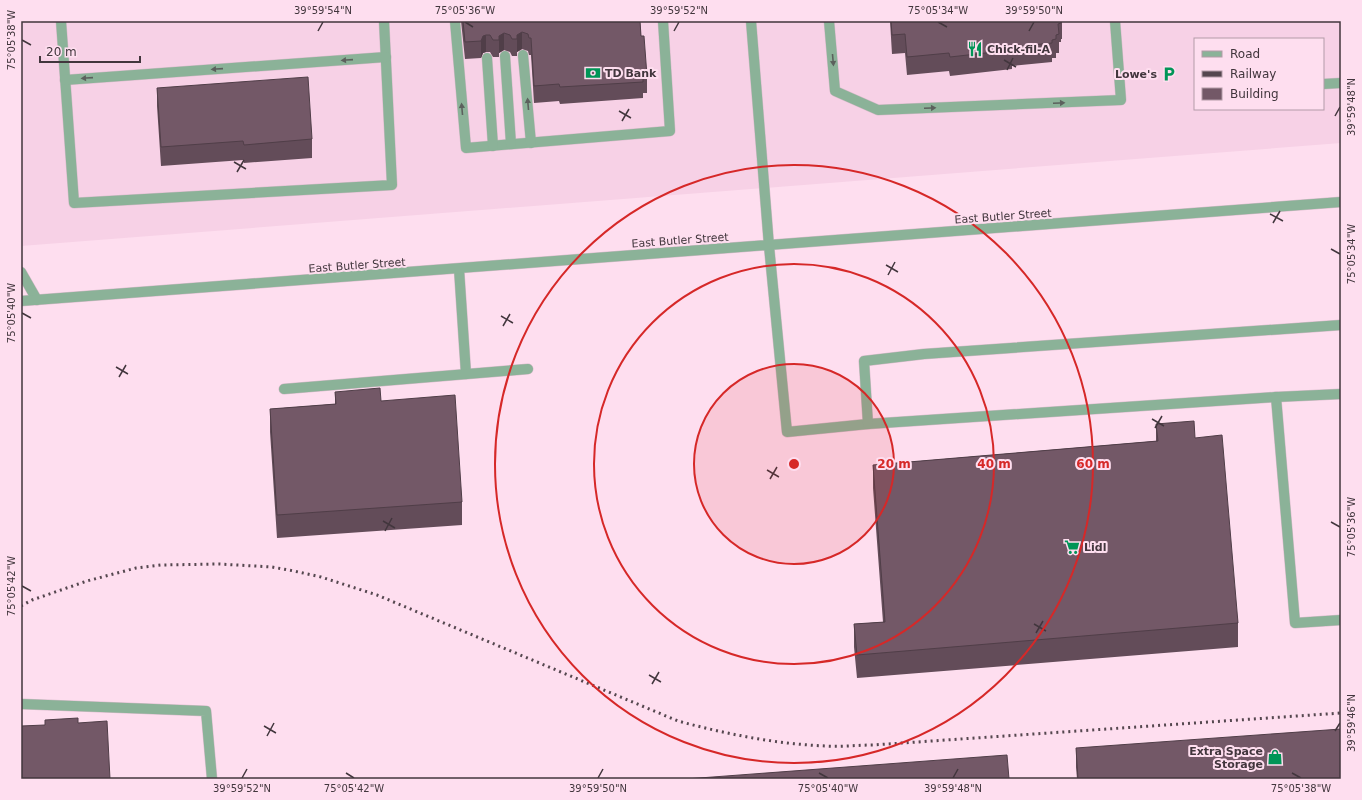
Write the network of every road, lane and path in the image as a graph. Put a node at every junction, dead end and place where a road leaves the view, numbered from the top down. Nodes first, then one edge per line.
1 (60, 21) edge
2 (384, 21) edge
3 (455, 21) edge
4 (663, 21) edge
5 (751, 21) edge
6 (829, 21) edge
7 (1115, 21) edge
8 (523, 55) dead end
9 (505, 56) dead end
10 (386, 57) junction
11 (487, 58) dead end
12 (65, 80) junction
13 (1341, 83) edge
14 (1324, 84) edge
15 (531, 143) junction
16 (511, 144) junction
17 (493, 146) junction
18 (1341, 202) edge
19 (769, 246) junction
20 (458, 269) junction
21 (21, 272) edge
22 (37, 300) junction
23 (21, 301) edge
24 (1341, 325) edge
25 (528, 369) dead end
26 (466, 374) junction
27 (284, 389) dead end
28 (1341, 394) edge
29 (1276, 397) junction
30 (868, 424) junction
31 (1341, 620) edge
32 (21, 704) edge
33 (212, 779) edge

1 - 12 street
2 - 10 street
17 -> 3 street
4 - 15 street
5 - 19 street
6 -> 7 street
15 -> 8 street
9 - 16 street
10 -> 12 street
10 - 12 street
11 - 17 street
13 - 14 street
15 - 16 street
16 - 17 street
18 - 19 street, East Butler Street
19 - 20 street, East Butler Street
19 - 30 street
20 - 22 street, East Butler Street
20 - 26 street
21 - 22 street
22 - 23 street, East Butler Street
24 - 30 street
25 - 26 street
26 - 27 street
28 - 29 street
29 - 30 street
29 - 31 street
32 - 33 street

